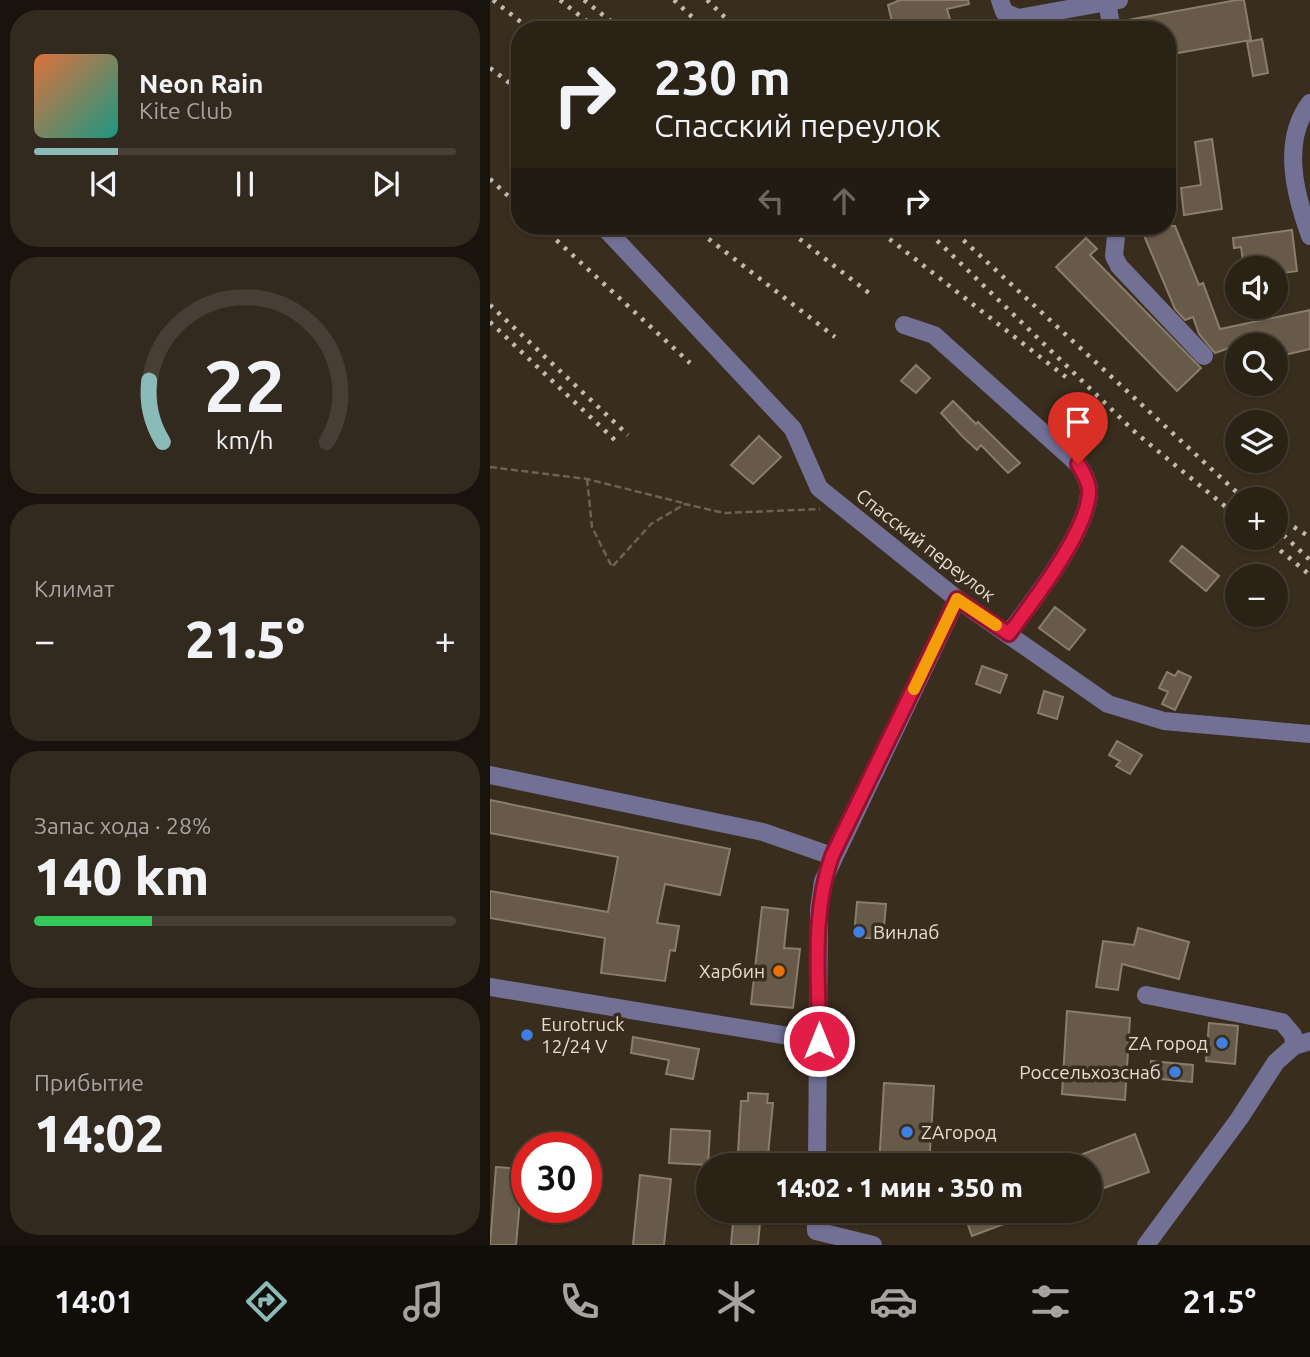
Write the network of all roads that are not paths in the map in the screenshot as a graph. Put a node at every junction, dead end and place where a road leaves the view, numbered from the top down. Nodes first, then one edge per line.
1 (1000, 0) edge
2 (1112, 1) edge
3 (1112, 21) edge
4 (1310, 103) edge
5 (611, 235) edge
6 (1116, 235) edge
7 (1310, 236) edge
8 (904, 325) dead end
9 (1204, 356) dead end
10 (957, 599) junction
11 (1009, 634) junction
12 (1310, 734) edge
13 (490, 775) edge
14 (832, 856) junction
15 (490, 987) edge
16 (1146, 995) dead end
17 (819, 1041) junction
18 (1302, 1043) edge
19 (817, 1153) edge
20 (815, 1238) edge
21 (873, 1245) edge
22 (1146, 1245) edge

1 - 2 street
2 - 3 street
4 - 7 street
5 - 10 street, Спасский переулок
6 - 9 street
8 - 11 street
10 - 11 street, Спасский переулок
10 - 14 street
11 - 12 street, Спасский переулок
13 - 14 street
14 - 17 street
15 - 17 street
16 - 18 street
17 - 19 street
18 - 22 street
20 - 21 street

